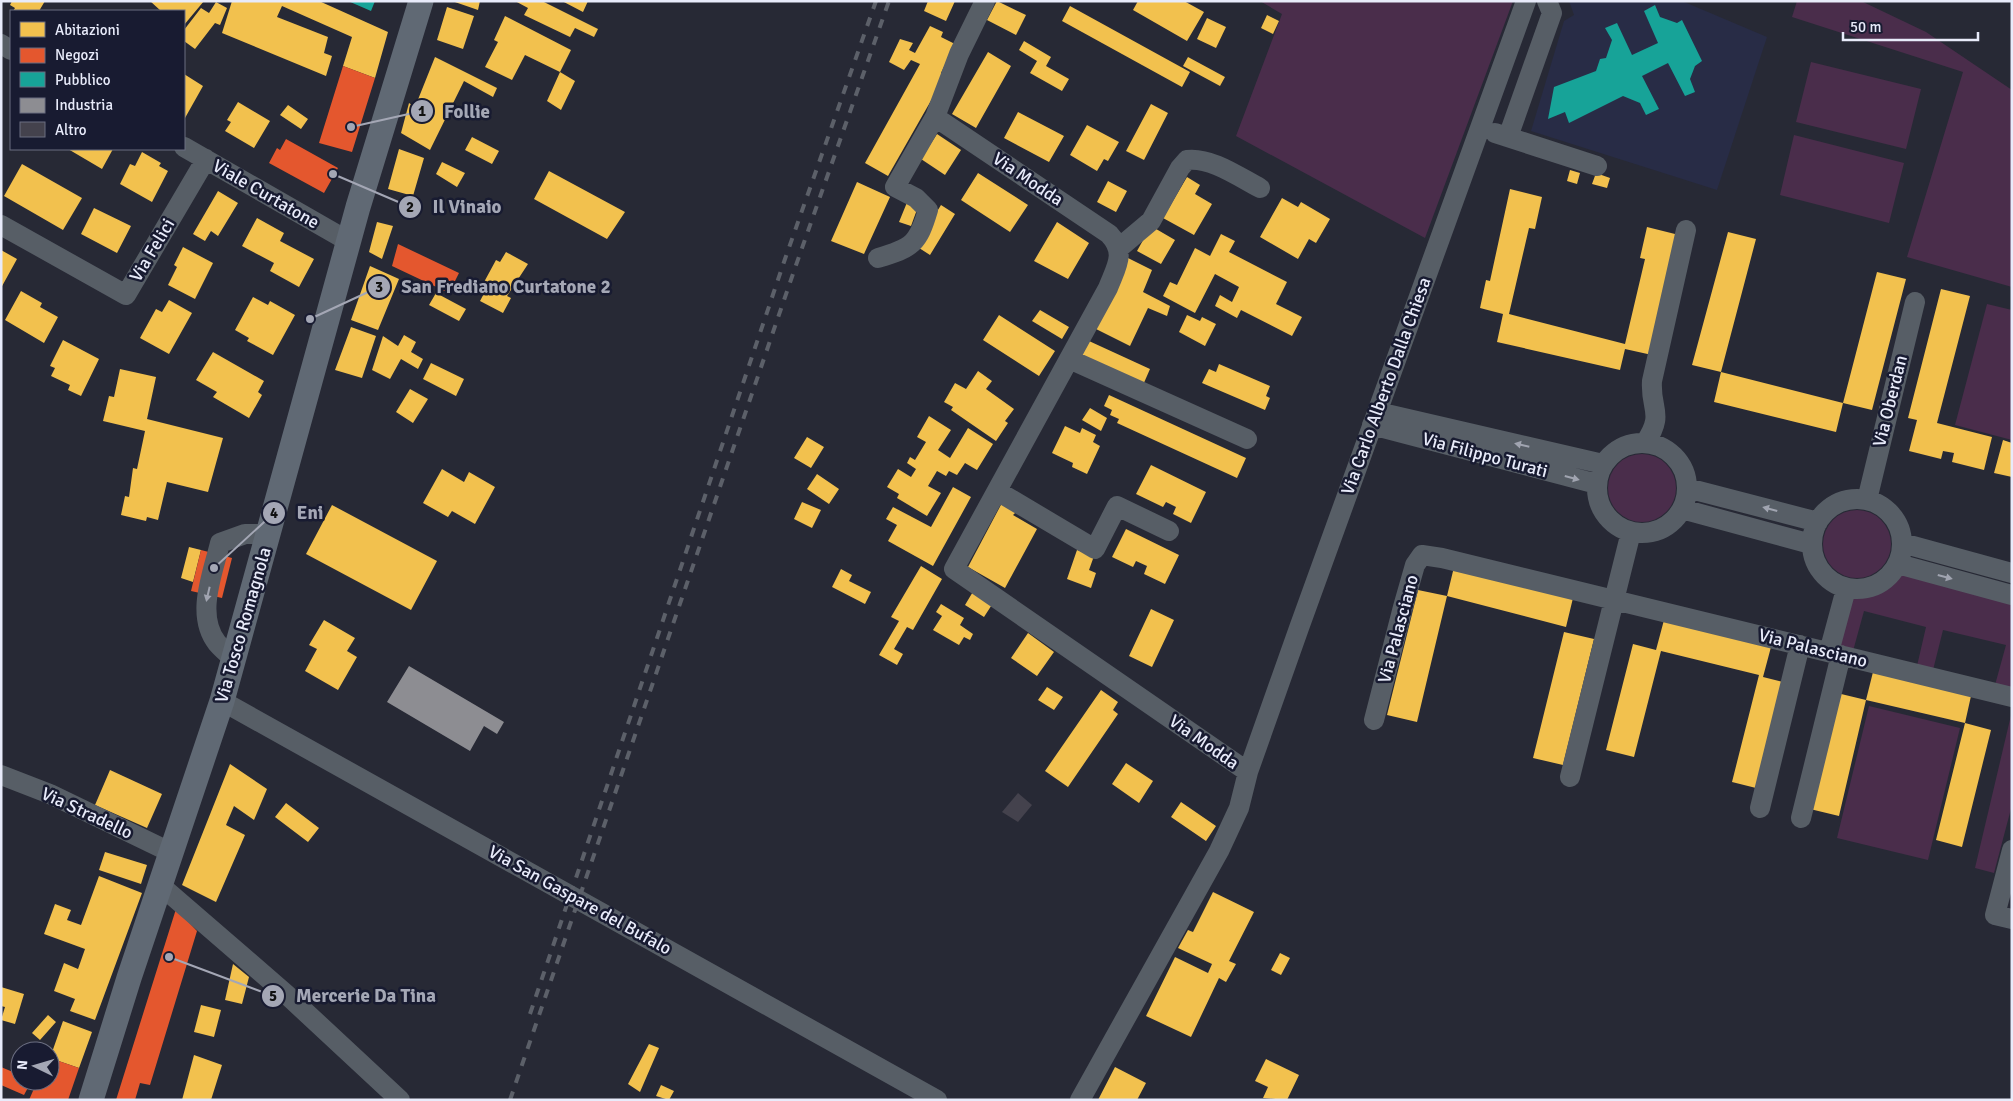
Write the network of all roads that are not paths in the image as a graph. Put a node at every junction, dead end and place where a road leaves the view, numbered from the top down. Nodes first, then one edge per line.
1 (421, 1) edge
2 (985, 1) edge
3 (1526, 1) edge
4 (1547, 1) edge
5 (936, 117) junction
6 (1480, 129) junction
7 (1508, 137) junction
8 (185, 148) edge
9 (206, 159) junction
10 (1597, 166) dead end
11 (1260, 188) dead end
12 (1, 225) edge
13 (1686, 230) dead end
14 (348, 241) junction
15 (1119, 248) junction
16 (878, 258) dead end
17 (1915, 302) dead end
18 (1069, 359) junction
19 (1375, 418) junction
20 (1247, 439) dead end
21 (1645, 443) junction
22 (1603, 464) junction
23 (1597, 484) junction
24 (1687, 488) junction
25 (997, 491) junction
26 (1867, 500) junction
27 (1682, 509) junction
28 (1818, 522) junction
29 (1169, 531) dead end
30 (1631, 532) junction
31 (268, 534) junction
32 (1902, 543) junction
33 (1812, 544) junction
34 (1898, 564) junction
35 (2012, 573) edge
36 (1846, 588) junction
37 (2012, 595) edge
38 (1614, 600) junction
39 (1800, 645) junction
40 (1835, 654) junction
41 (234, 660) junction
42 (2012, 697) edge
43 (222, 701) junction
44 (1374, 720) dead end
45 (1248, 772) junction
46 (1, 775) edge
47 (1570, 776) dead end
48 (1760, 808) dead end
49 (1801, 818) dead end
50 (2012, 850) edge
51 (172, 853) junction
52 (160, 885) junction
53 (2012, 919) edge
54 (91, 1100) edge
55 (400, 1100) edge
56 (937, 1100) edge
57 (1080, 1100) edge

1 - 14 main road, Via Tosco Romagnola
2 - 5 street
3 - 6 street, Via Carlo Alberto Dalla Chiesa
4 - 7 street
5 - 15 street, Via Modda
5 - 16 street
6 - 7 street
6 - 19 street, Via Carlo Alberto Dalla Chiesa
7 - 10 street
8 - 9 street, Viale Curtatone
9 - 12 street, Via Felici
9 - 14 street, Viale Curtatone
11 - 15 street
13 - 21 street
14 - 31 main road, Via Tosco Romagnola
15 - 18 street, Via Modda
17 - 26 street, Via Oberdan
18 - 20 street
18 - 25 street, Via Modda
22 -> 19 street, Via Filippo Turati
19 -> 23 street, Via Filippo Turati
19 - 45 street, Via Carlo Alberto Dalla Chiesa
21 - 22 street
21 - 24 street
22 - 23 street
23 - 30 street
24 - 27 street
28 -> 24 street
25 - 29 street
25 - 45 street, Via Modda
26 - 28 street
26 - 32 street
27 - 30 street
27 - 33 street
28 - 33 street
30 - 38 street
31 - 41 main road, Via Tosco Romagnola
31 -> 41 street
32 - 34 street
32 - 35 street
33 - 36 street
34 - 36 street
34 -> 37 street
36 - 40 street
38 - 39 street, Via Palasciano
38 - 44 street, Via Palasciano
38 - 47 street
39 - 40 street, Via Palasciano
39 - 48 street
40 - 42 street, Via Palasciano
40 - 49 street
41 - 43 main road, Via Tosco Romagnola
43 - 51 main road, Via Tosco Romagnola
43 - 56 street, Via San Gaspare del Bufalo
45 - 57 street, Via Modda
46 - 51 street, Via Stradello
50 - 53 street
51 - 52 main road, Via Tosco Romagnola
52 - 54 main road, Via Tosco Romagnola
52 - 55 street

